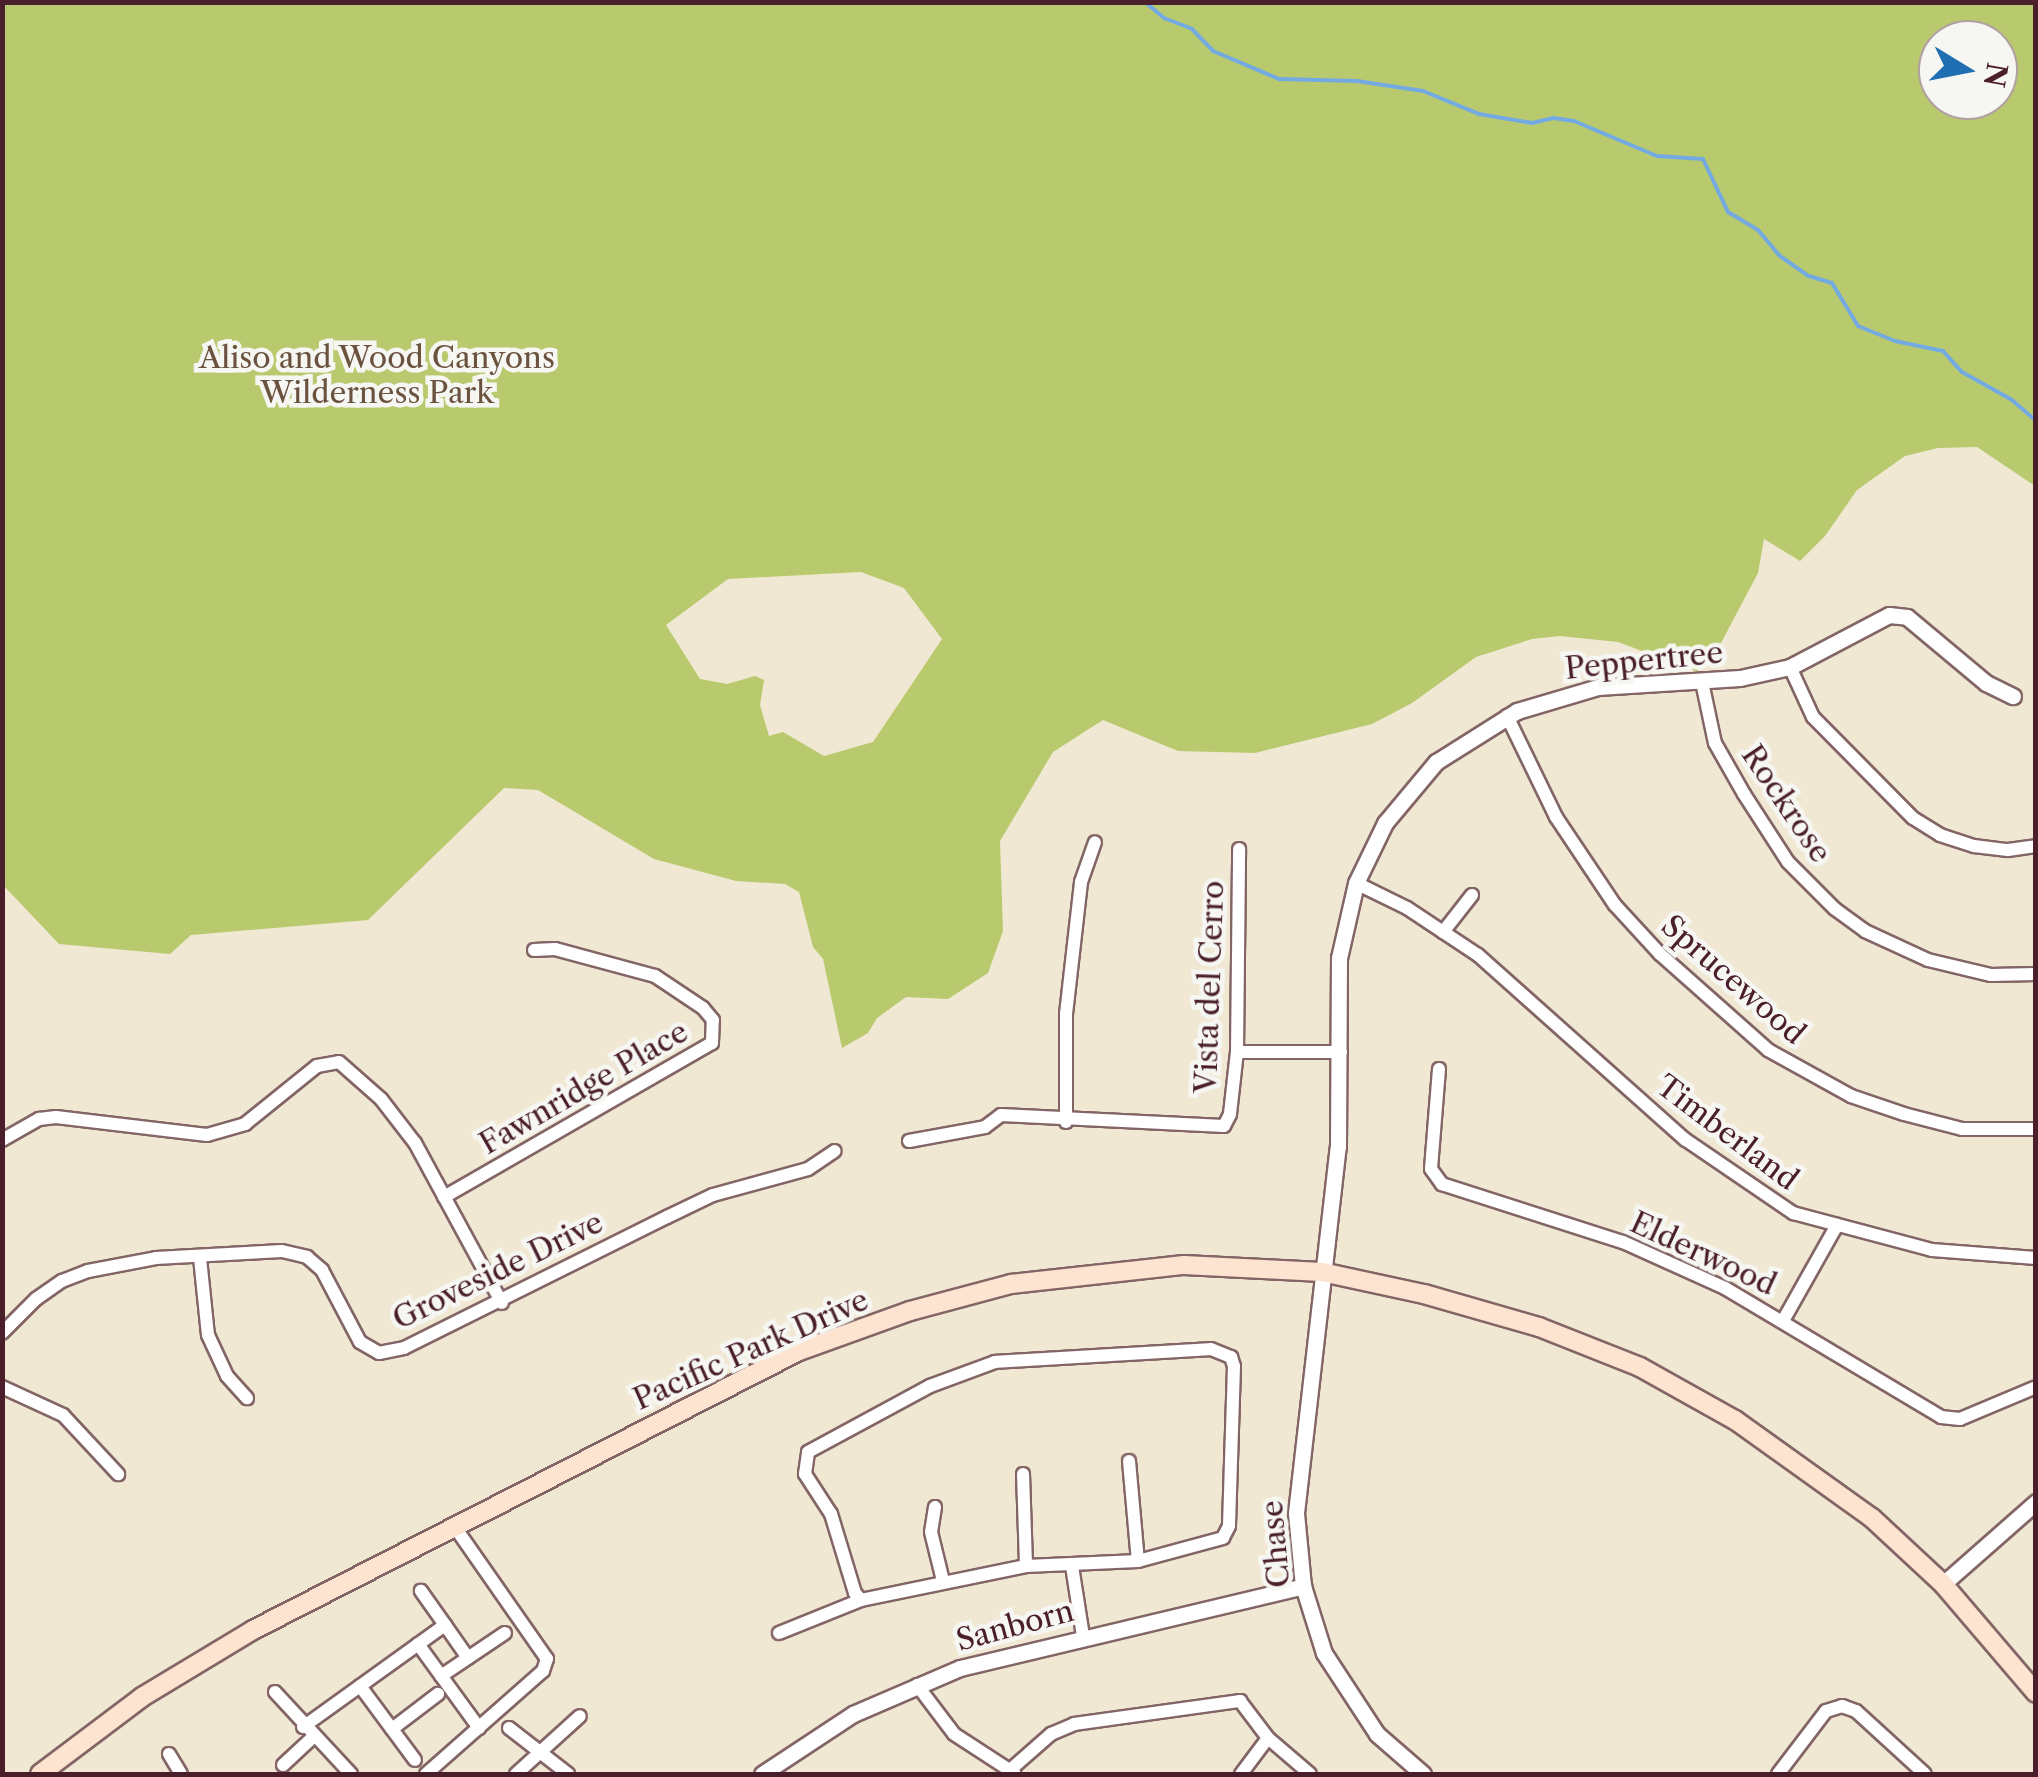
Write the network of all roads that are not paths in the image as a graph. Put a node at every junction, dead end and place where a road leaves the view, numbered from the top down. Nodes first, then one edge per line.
1 (1790, 667) junction
2 (1702, 682) junction
3 (2013, 696) dead end
4 (1507, 716) junction
5 (1095, 842) dead end
6 (2036, 846) edge
7 (1238, 848) dead end
8 (1356, 883) junction
9 (1472, 895) dead end
10 (1443, 932) junction
11 (534, 950) dead end
12 (2036, 974) edge
13 (1237, 1052) junction
14 (1341, 1052) junction
15 (1439, 1068) dead end
16 (1066, 1122) junction
17 (2036, 1129) edge
18 (2, 1140) edge
19 (910, 1141) dead end
20 (835, 1152) dead end
21 (444, 1196) junction
22 (1836, 1226) junction
23 (200, 1258) junction
24 (2036, 1258) edge
25 (1322, 1272) junction
26 (502, 1303) junction
27 (1784, 1320) junction
28 (2, 1332) edge
29 (2, 1387) edge
30 (2036, 1387) edge
31 (246, 1398) dead end
32 (1129, 1461) dead end
33 (118, 1474) dead end
34 (1023, 1474) dead end
35 (2036, 1502) edge
36 (935, 1507) dead end
37 (455, 1526) junction
38 (1138, 1562) junction
39 (1026, 1566) junction
40 (1072, 1566) junction
41 (943, 1581) junction
42 (1943, 1584) junction
43 (1303, 1586) junction
44 (421, 1592) dead end
45 (861, 1600) junction
46 (445, 1625) junction
47 (506, 1633) dead end
48 (779, 1633) dead end
49 (1083, 1636) junction
50 (418, 1644) junction
51 (468, 1658) junction
52 (441, 1676) junction
53 (917, 1685) junction
54 (360, 1686) junction
55 (275, 1692) dead end
56 (438, 1694) dead end
57 (2036, 1694) edge
58 (580, 1716) dead end
59 (479, 1728) junction
60 (509, 1728) dead end
61 (392, 1729) junction
62 (308, 1732) junction
63 (1268, 1738) junction
64 (541, 1752) junction
65 (169, 1754) dead end
66 (415, 1760) dead end
67 (283, 1765) dead end
68 (1013, 1772) edge
69 (40, 1774) edge
70 (181, 1774) edge
71 (351, 1774) edge
72 (426, 1774) edge
73 (516, 1774) edge
74 (568, 1774) edge
75 (762, 1774) edge
76 (1241, 1774) edge
77 (1310, 1774) edge
78 (1422, 1774) edge
79 (1778, 1774) edge
80 (1924, 1774) edge

1 - 2 street, Peppertree
1 - 3 street, Peppertree
1 - 6 street
2 - 4 street, Peppertree
2 - 12 street, Rockrose
4 - 8 street, Peppertree
4 - 17 street, Sprucewood
5 - 16 street
7 - 13 street, Vista del Cerro
8 - 10 street, Timberland
8 - 14 street, Peppertree
9 - 10 street
10 - 22 street, Timberland
11 - 21 street, Fawnridge Place
13 - 14 street
13 - 16 street, Vista del Cerro
14 - 25 street, Peppertree
15 - 27 street, Elderwood
16 - 19 street
18 - 21 street
20 - 26 street, Groveside Drive
21 - 26 street
22 - 24 street, Timberland
22 - 27 street
23 - 26 street, Groveside Drive
23 - 28 street, Groveside Drive
23 - 31 street
25 - 37 main road, Pacific Park Drive
25 - 42 main road, Pacific Park Drive
25 - 43 street, Chase
27 - 30 street, Elderwood
29 - 33 street
32 - 38 street
34 - 39 street
35 - 42 street
36 - 41 street
37 - 59 street
37 - 69 main road, Pacific Park Drive
38 - 40 street
38 - 45 street
39 - 40 street
39 - 41 street
40 - 49 street
41 - 45 street
42 - 57 main road, Pacific Park Drive
43 - 49 street, Sanborn
43 - 78 street, Chase
44 - 46 street
45 - 48 street
46 - 50 street
46 - 51 street
47 - 51 street
49 - 53 street, Sanborn
50 - 52 street
50 - 54 street
51 - 52 street
52 - 59 street
53 - 68 street
53 - 75 street, Sanborn
54 - 61 street
54 - 62 street
55 - 62 street
56 - 61 street
58 - 64 street
59 - 72 street
60 - 64 street
61 - 66 street
62 - 67 street
62 - 71 street
63 - 68 street
63 - 76 street
63 - 77 street
64 - 73 street
64 - 74 street
65 - 70 street
79 - 80 street

